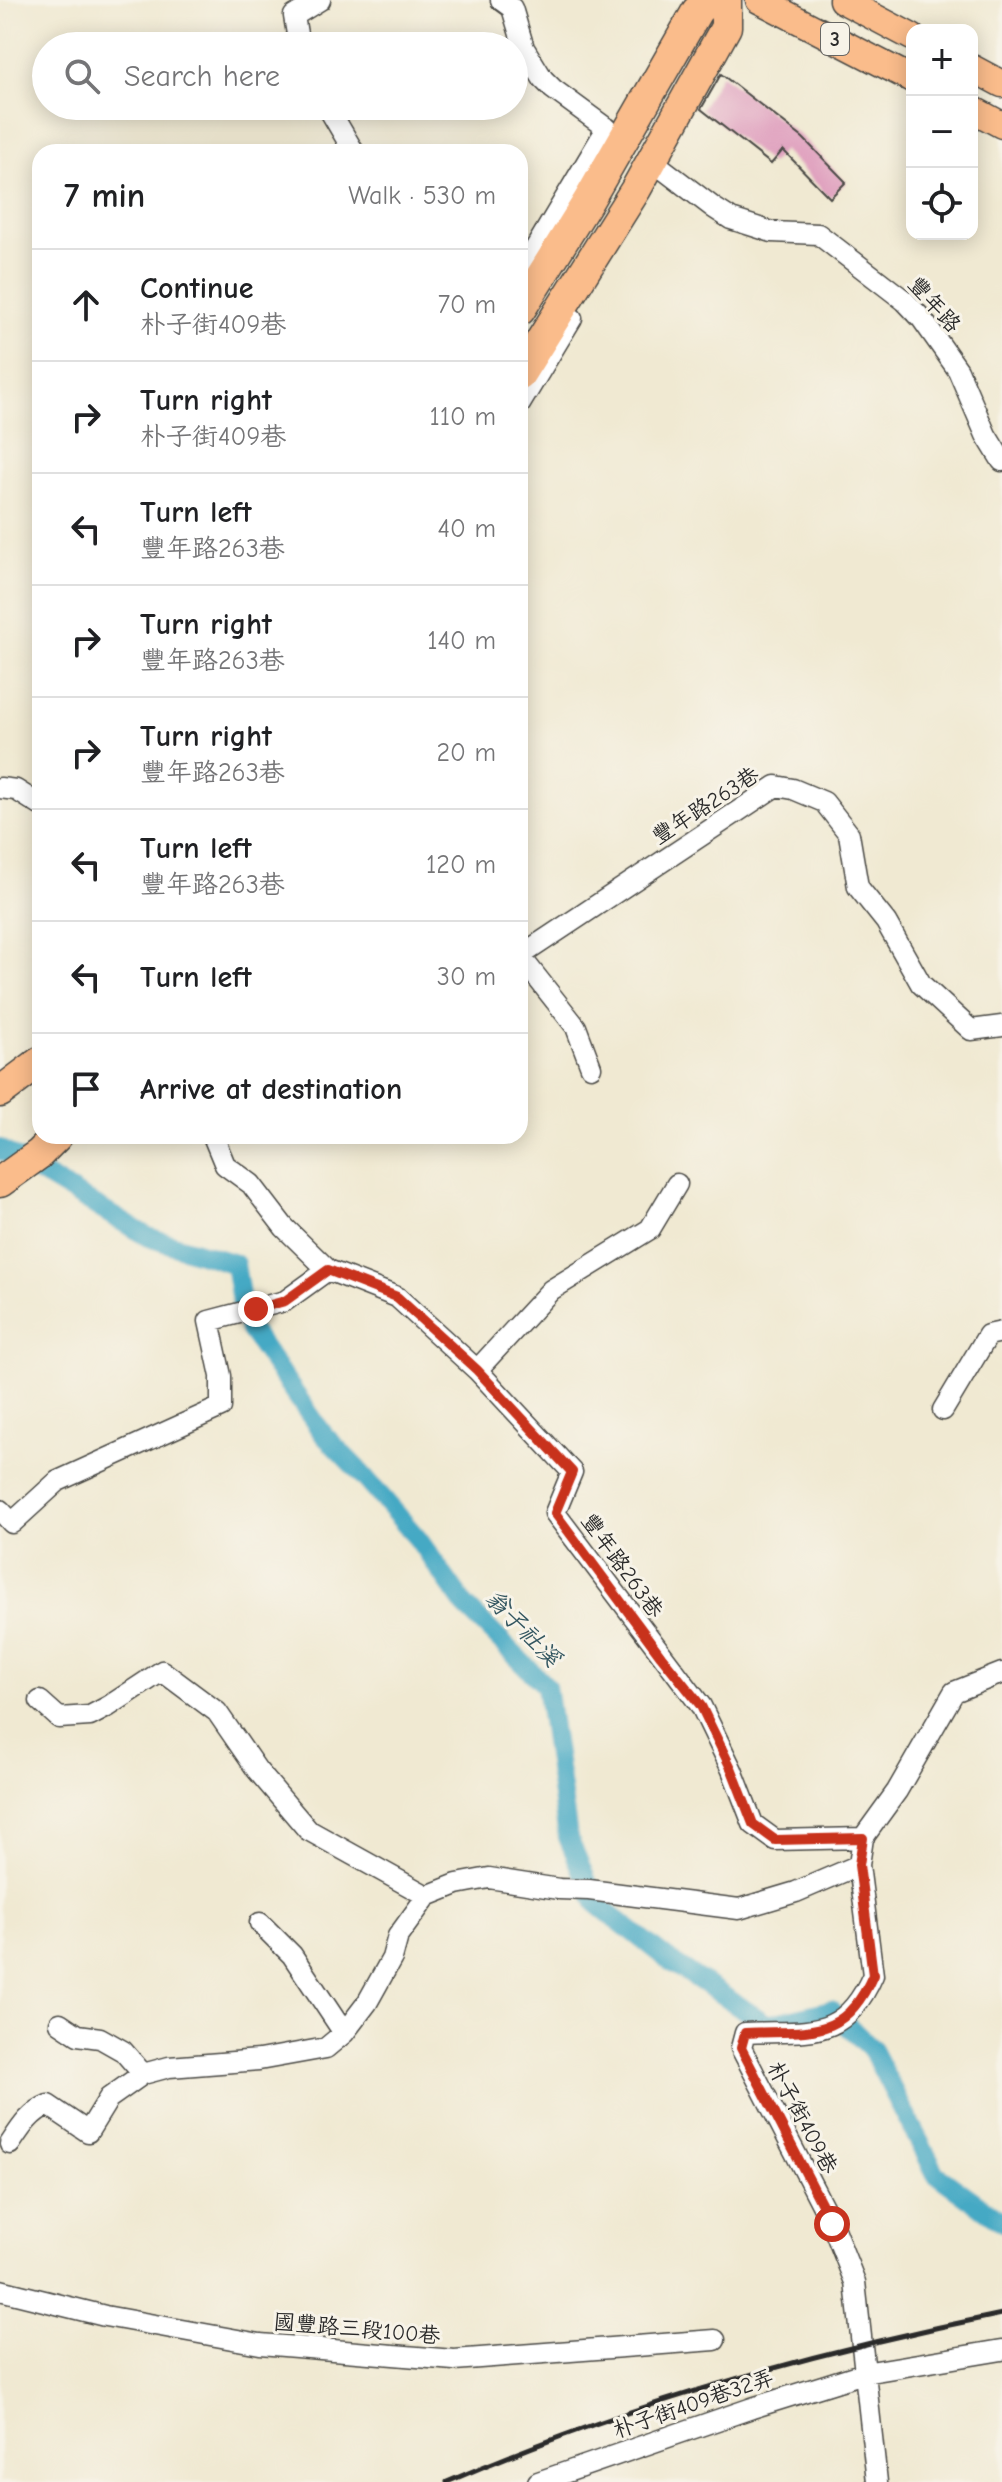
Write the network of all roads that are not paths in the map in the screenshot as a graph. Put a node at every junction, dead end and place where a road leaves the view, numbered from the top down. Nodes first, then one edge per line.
1 (320, 0) edge
2 (501, 0) edge
3 (708, 0) edge
4 (726, 0) edge
5 (759, 0) edge
6 (842, 0) edge
7 (297, 32) edge
8 (519, 32) edge
9 (906, 34) edge
10 (528, 55) edge
11 (978, 71) edge
12 (906, 76) edge
13 (1002, 84) edge
14 (978, 112) edge
15 (335, 120) edge
16 (1002, 125) edge
17 (349, 144) edge
18 (528, 261) edge
19 (528, 297) edge
20 (528, 361) edge
21 (528, 391) edge
22 (1002, 461) edge
23 (8, 789) edge
24 (32, 801) edge
25 (528, 951) edge
26 (528, 966) edge
27 (1002, 1026) edge
28 (591, 1067) dead end
29 (32, 1068) edge
30 (0, 1092) edge
31 (49, 1144) edge
32 (216, 1144) edge
33 (0, 1182) edge
34 (677, 1184) dead end
35 (328, 1270) junction
36 (1002, 1332) edge
37 (477, 1370) junction
38 (943, 1410) dead end
39 (0, 1510) edge
40 (1002, 1673) edge
41 (40, 1701) dead end
42 (863, 1838) junction
43 (859, 1865) junction
44 (427, 1896) junction
45 (260, 1923) dead end
46 (60, 2023) dead end
47 (344, 2033) junction
48 (143, 2074) junction
49 (10, 2144) dead end
50 (0, 2290) edge
51 (715, 2340) dead end
52 (1002, 2350) edge
53 (864, 2373) junction
54 (538, 2482) edge
55 (877, 2482) edge

1 - 7 street
2 - 8 street
3 - 19 highway
4 - 20 highway
5 - 12 main road, 3
6 - 9 main road, 3
10 - 18 street
11 - 13 main road
14 - 16 main road
15 - 17 street
21 - 22 street, 豐年路
23 - 24 street
25 - 27 street, 豐年路263巷
26 - 28 street
29 - 30 highway
31 - 33 highway
32 - 35 street, 豐年路263巷
34 - 37 street
35 - 37 street, 豐年路263巷
35 - 39 street
36 - 38 street
37 - 42 street, 豐年路263巷
40 - 42 street
41 - 44 street
42 - 43 street, 朴子街409巷
43 - 44 street
43 - 53 street, 朴子街409巷
44 - 47 street
45 - 47 street
46 - 48 street
47 - 48 street
48 - 49 street
50 - 51 street, 國豐路三段100巷
52 - 53 street, 朴子街409巷32弄
53 - 54 street, 朴子街409巷32弄
53 - 55 street, 朴子街409巷

